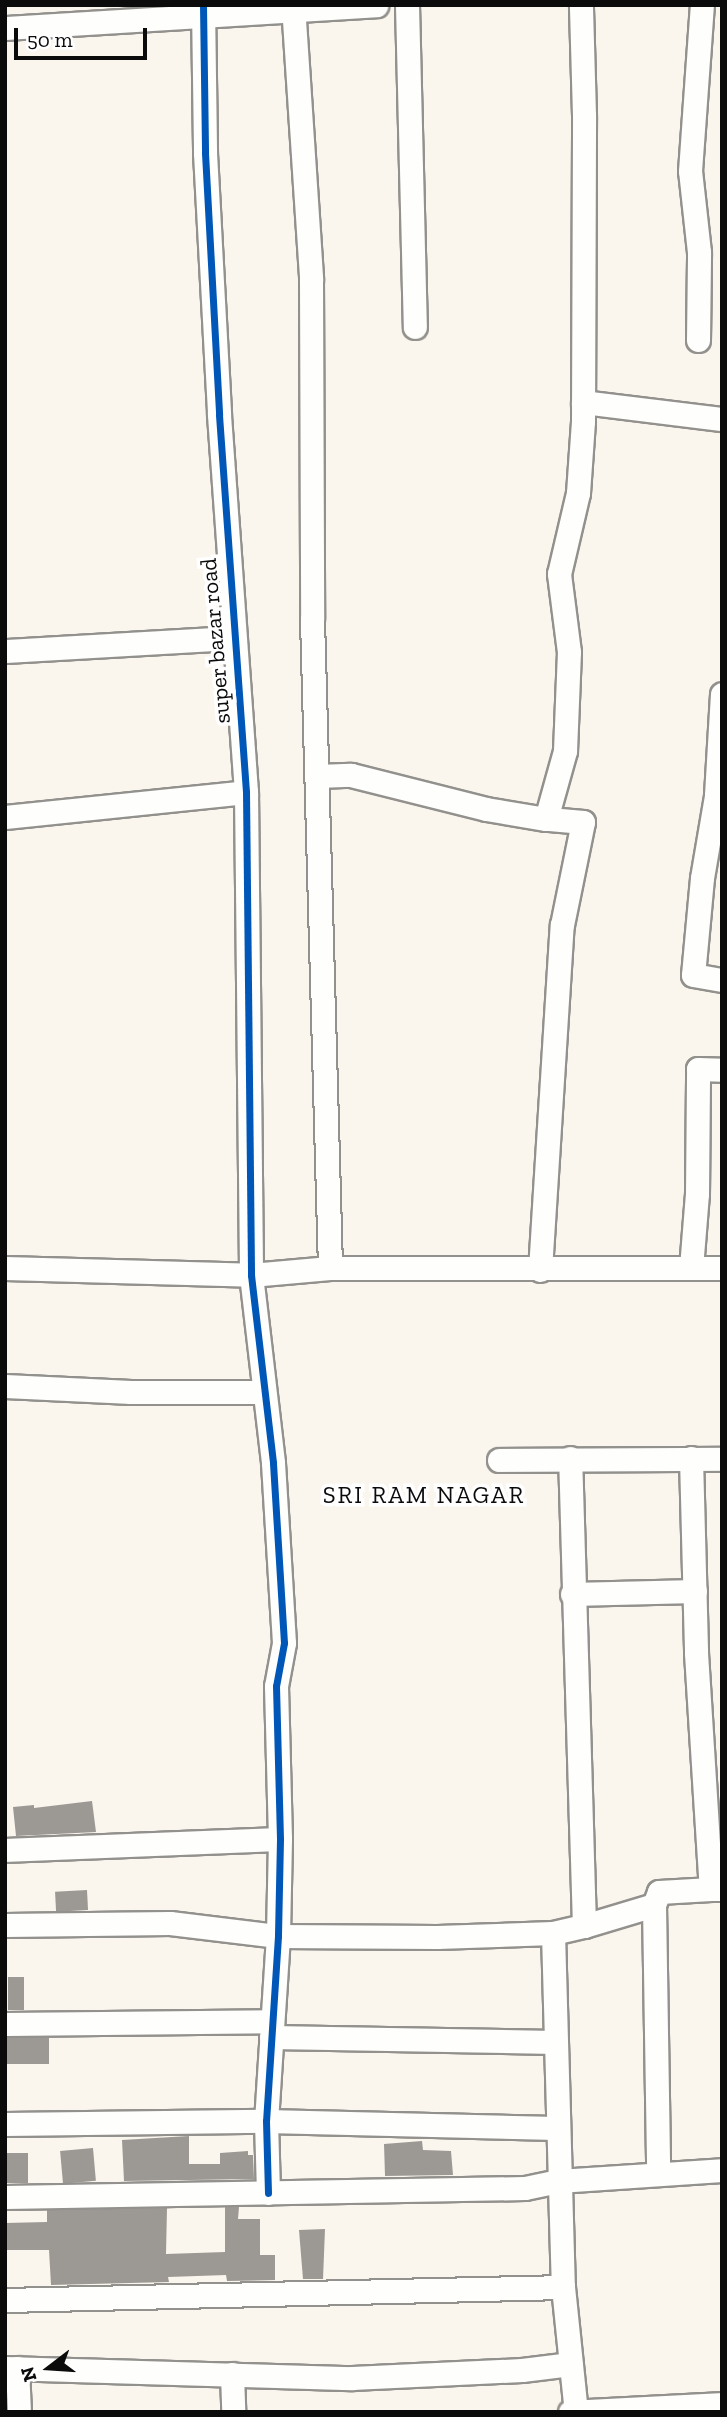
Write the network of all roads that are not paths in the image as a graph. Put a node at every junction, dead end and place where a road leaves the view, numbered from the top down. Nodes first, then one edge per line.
1 (376, 5) edge
2 (407, 5) edge
3 (581, 5) edge
4 (293, 7) edge
5 (704, 7) edge
6 (203, 11) edge
7 (5, 28) edge
8 (415, 327) dead end
9 (698, 340) dead end
10 (583, 402) junction
11 (722, 419) edge
12 (233, 638) junction
13 (5, 651) edge
14 (722, 694) edge
15 (317, 776) junction
16 (247, 792) junction
17 (5, 817) edge
18 (546, 819) junction
19 (722, 980) edge
20 (722, 1070) edge
21 (5, 1268) edge
22 (330, 1268) junction
23 (691, 1268) junction
24 (722, 1268) edge
25 (540, 1270) junction
26 (251, 1275) junction
27 (5, 1386) edge
28 (264, 1392) junction
29 (570, 1458) junction
30 (691, 1458) junction
31 (722, 1458) edge
32 (499, 1460) dead end
33 (695, 1591) junction
34 (572, 1594) junction
35 (280, 1839) junction
36 (5, 1850) edge
37 (716, 1889) edge
38 (654, 1905) junction
39 (5, 1925) edge
40 (583, 1926) junction
41 (553, 1933) junction
42 (278, 1936) junction
43 (5, 2024) edge
44 (272, 2029) junction
45 (555, 2042) junction
46 (265, 2121) junction
47 (5, 2124) edge
48 (556, 2128) junction
49 (722, 2170) edge
50 (658, 2174) junction
51 (558, 2181) junction
52 (268, 2193) junction
53 (5, 2197) edge
54 (563, 2287) junction
55 (5, 2300) edge
56 (571, 2364) junction
57 (11, 2368) edge
58 (232, 2374) junction
59 (722, 2404) edge
60 (576, 2411) edge
61 (19, 2412) edge
62 (233, 2412) edge
63 (570, 2412) edge

1 - 4 street
2 - 8 street
3 - 10 street
4 - 6 street
4 - 15 street
5 - 9 street
6 - 7 street
6 - 12 street, super bazar road
10 - 11 street
10 - 18 street
12 - 13 street
12 - 16 street, super bazar road
14 - 19 street
15 - 18 street
15 - 22 street
16 - 17 street
16 - 26 street, super bazar road
18 - 25 street
20 - 23 street
21 - 26 street
22 - 25 street
22 - 26 street
23 - 24 street
23 - 25 street
26 - 28 street, super bazar road
27 - 28 street
28 - 35 street, super bazar road
29 - 30 street
29 - 32 street
29 - 34 street
30 - 31 street
30 - 33 street
33 - 34 street
33 - 37 street
34 - 40 street
35 - 36 street
35 - 42 street, super bazar road
37 - 38 street
38 - 40 street
38 - 50 street
39 - 42 street
40 - 41 street
41 - 42 street
41 - 45 street
42 - 44 street, super bazar road
43 - 44 street
44 - 45 street
44 - 46 street, super bazar road
45 - 48 street
46 - 47 street
46 - 48 street
46 - 52 street, super bazar road
48 - 51 street
49 - 50 street
50 - 51 street
51 - 52 street
51 - 54 street
52 - 53 street
54 - 55 street
54 - 56 street
56 - 58 street
56 - 60 street
57 - 58 street
57 - 61 street
58 - 62 street
59 - 60 street
60 - 63 street

